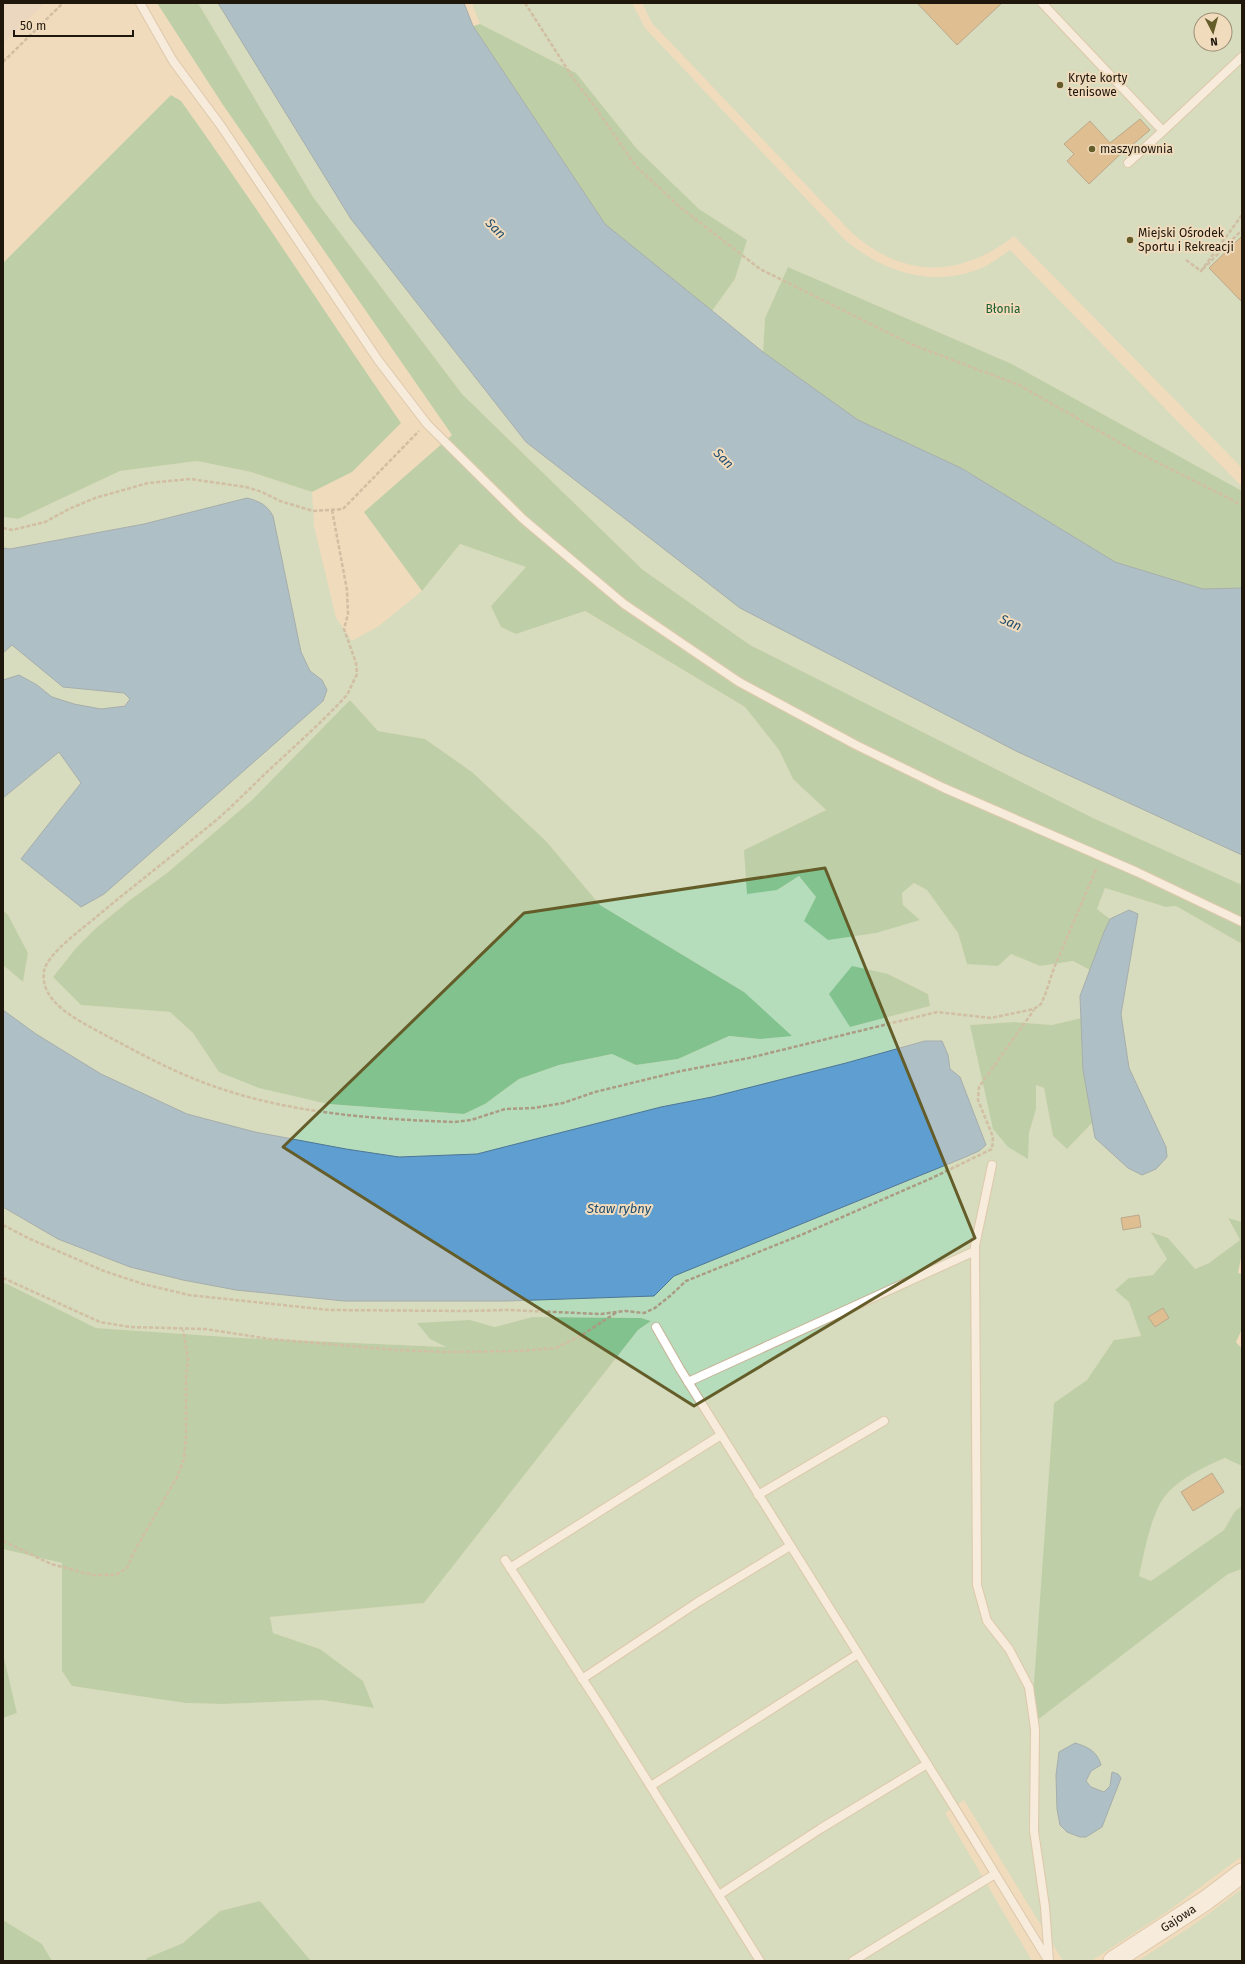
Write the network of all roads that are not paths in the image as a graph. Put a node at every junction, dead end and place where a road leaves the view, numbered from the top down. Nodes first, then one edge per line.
1 (140, 3) edge
2 (1042, 3) edge
3 (1242, 57) edge
4 (1163, 131) junction
5 (1128, 163) dead end
6 (1242, 922) edge
7 (992, 1165) dead end
8 (975, 1251) junction
9 (656, 1327) dead end
10 (688, 1382) junction
11 (884, 1421) dead end
12 (721, 1436) junction
13 (758, 1495) junction
14 (790, 1546) junction
15 (504, 1560) dead end
16 (510, 1568) junction
17 (858, 1654) junction
18 (582, 1679) junction
19 (927, 1764) junction
20 (651, 1786) junction
21 (1242, 1873) edge
22 (995, 1874) junction
23 (719, 1895) junction
24 (760, 1961) edge
25 (854, 1961) edge
26 (1048, 1961) edge
27 (1113, 1961) edge

1 - 6 lane
2 - 4 lane
3 - 4 lane
4 - 5 lane
7 - 8 lane
8 - 10 lane
8 - 26 lane
9 - 10 lane
10 - 12 lane
11 - 13 lane
12 - 13 lane
12 - 16 lane
13 - 14 lane
14 - 17 lane
14 - 18 lane
15 - 16 lane
16 - 18 lane
17 - 19 lane
17 - 20 lane
18 - 20 lane
19 - 22 lane
19 - 23 lane
20 - 23 lane
21 - 27 street, Gajowa
22 - 25 lane
22 - 26 lane
23 - 24 lane

